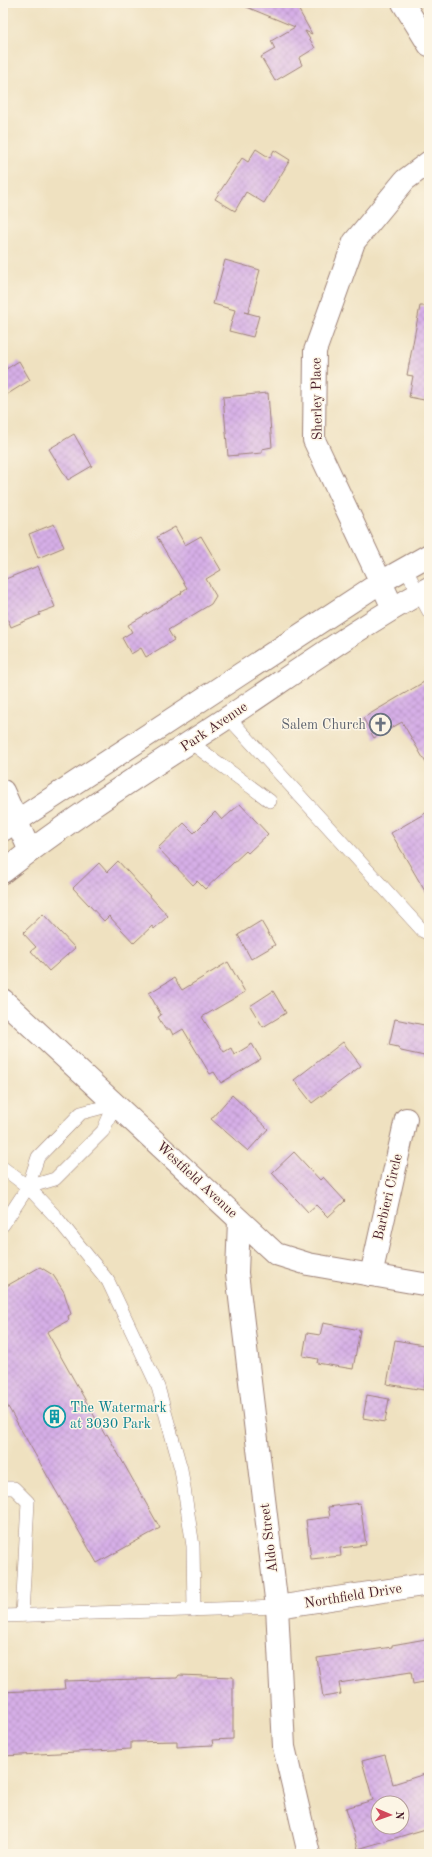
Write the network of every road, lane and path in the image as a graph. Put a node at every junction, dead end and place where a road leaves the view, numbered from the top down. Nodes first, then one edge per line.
1 (403, 3) edge
2 (429, 45) edge
3 (429, 162) edge
4 (429, 555) edge
5 (405, 568) junction
6 (381, 582) junction
7 (425, 598) edge
8 (393, 608) junction
9 (228, 717) junction
10 (190, 742) junction
11 (3, 791) edge
12 (270, 801) dead end
13 (10, 825) edge
14 (30, 851) junction
15 (3, 872) edge
16 (429, 934) edge
17 (3, 1000) edge
18 (115, 1104) junction
19 (406, 1118) dead end
20 (3, 1168) edge
21 (28, 1187) junction
22 (239, 1220) junction
23 (3, 1225) edge
24 (371, 1275) junction
25 (429, 1285) edge
26 (3, 1488) edge
27 (429, 1584) edge
28 (277, 1607) junction
29 (194, 1610) junction
30 (22, 1615) junction
31 (3, 1616) edge
32 (309, 1854) edge

1 - 2 street
3 - 6 street, Sherley Place
4 - 5 street
5 - 6 street
5 - 7 lane
6 - 8 street, Sherley Place
6 - 13 street
7 - 8 street, Park Avenue
8 - 9 street, Park Avenue
9 - 10 street, Park Avenue
9 - 16 lane
10 - 12 lane
10 - 14 street, Park Avenue
11 - 13 street
13 - 14 street
14 - 15 street, Park Avenue
17 - 18 street, Westfield Avenue
18 - 21 lane
18 - 21 lane
18 - 22 street, Westfield Avenue
19 - 24 street, Barbieri Circle
20 - 21 lane
21 - 23 lane
21 - 29 lane
22 - 24 street, Westfield Avenue
22 - 28 street, Aldo Street
24 - 25 street, Westfield Avenue
26 - 30 lane
27 - 28 street, Northfield Drive
28 - 29 lane
28 - 32 street, Aldo Street
29 - 30 lane
30 - 31 lane

